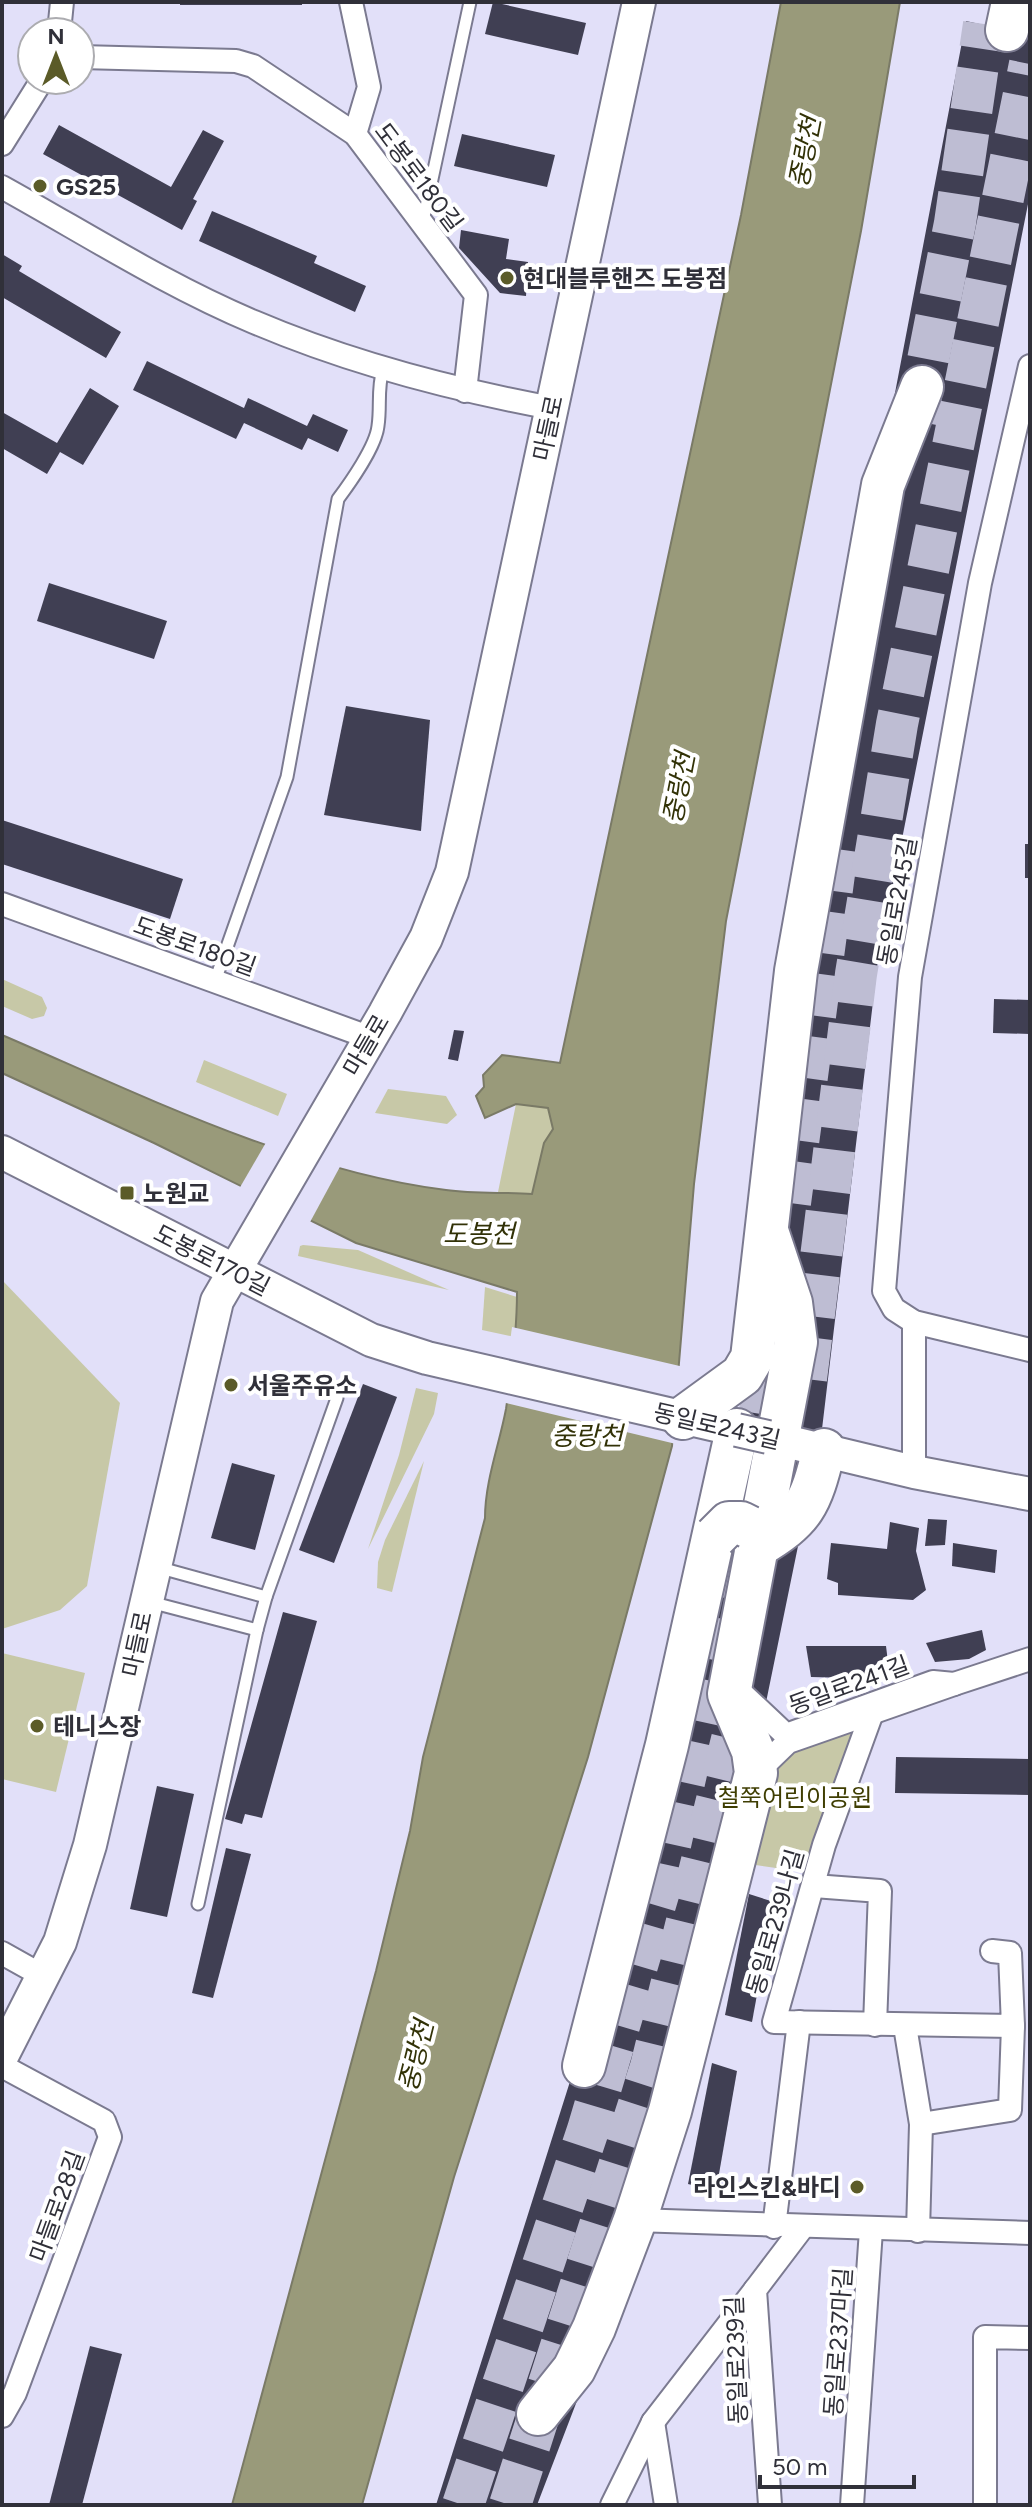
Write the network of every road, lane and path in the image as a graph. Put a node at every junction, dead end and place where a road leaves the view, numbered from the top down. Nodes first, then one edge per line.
1 (351, 2) edge
2 (470, 2) edge
3 (639, 2) edge
4 (96, 58) edge
5 (32, 96) edge
6 (355, 134) junction
7 (2, 144) edge
8 (2, 187) edge
9 (423, 226) junction
10 (1030, 366) edge
11 (383, 369) junction
12 (922, 387) tunnel mouth
13 (465, 391) junction
14 (552, 408) junction
15 (2, 904) edge
16 (215, 981) junction
17 (371, 1038) junction
18 (2, 1152) edge
19 (770, 1241) junction
20 (232, 1272) junction
21 (914, 1322) junction
22 (1030, 1350) edge
23 (427, 1358) joint
24 (337, 1398) dead end
25 (683, 1418) junction
26 (761, 1435) junction
27 (824, 1450) junction
28 (914, 1472) junction
29 (1030, 1494) edge
30 (740, 1537) junction
31 (154, 1566) junction
32 (266, 1597) junction
33 (145, 1601) junction
34 (257, 1630) junction
35 (1030, 1659) edge
36 (732, 1684) junction
37 (954, 1684) junction
38 (873, 1710) junction
39 (756, 1773) junction
40 (814, 1886) junction
41 (198, 1904) dead end
42 (992, 1951) dead end
43 (2, 1953) edge
44 (43, 1976) junction
45 (799, 2022) junction
46 (875, 2025) junction
47 (905, 2026) junction
48 (1013, 2026) junction
49 (2, 2056) edge
50 (2, 2066) edge
51 (584, 2066) dead end
52 (921, 2124) junction
53 (635, 2220) junction
54 (774, 2227) junction
55 (802, 2228) junction
56 (871, 2230) junction
57 (918, 2231) junction
58 (1030, 2233) edge
59 (755, 2290) junction
60 (1030, 2338) edge
61 (8, 2390) edge
62 (538, 2414) dead end
63 (2, 2416) edge
64 (653, 2422) junction
65 (612, 2505) edge
66 (666, 2505) edge
67 (770, 2505) edge
68 (852, 2505) edge
69 (985, 2505) edge

1 - 6 street
2 - 9 lane
3 - 14 street, 마들로
4 - 6 street, 도봉로180길
5 - 7 street
6 - 9 street, 도봉로180길
8 - 11 street
9 - 13 street, 도봉로180길
10 - 21 street, 동일로245길
11 - 13 street
11 - 16 lane
12 - 19 highway
13 - 14 street
14 - 17 street, 마들로
15 - 16 street, 도봉로180길
16 - 17 street, 도봉로180길
17 - 20 street, 마들로
18 - 20 street, 도봉로170길
19 - 25 highway
19 - 26 highway
20 - 23 street, 도봉로170길
20 - 31 street, 마들로
21 - 22 street
21 - 28 street
23 - 25 street, 동일로243길
24 - 32 lane
25 - 26 street, 동일로243길
26 - 27 street, 동일로243길
26 - 30 highway
27 - 28 street, 동일로243길
27 - 30 highway
28 - 29 street, 동일로243길
30 - 36 highway
30 - 51 highway
31 - 32 lane
31 - 33 street, 마들로
32 - 34 lane
33 - 34 lane
33 - 44 street, 마들로
34 - 41 lane
35 - 37 street, 동일로241길
36 - 37 street, 동일로241길
36 - 39 highway
37 - 38 street, 동일로241길
38 - 39 street, 동일로241길
38 - 40 street, 동일로239나길
39 - 53 highway
40 - 45 street, 동일로239나길
40 - 46 street
42 - 48 street
43 - 44 street
44 - 49 street, 마들로
45 - 46 street
45 - 54 street
46 - 47 street
47 - 48 street
47 - 52 street
48 - 52 street
50 - 61 street, 마들로28길
52 - 57 street
53 - 54 street
53 - 62 highway
54 - 55 street
55 - 56 street
55 - 59 street, 동일로239길
56 - 57 street
56 - 68 street, 동일로237마길
57 - 58 street
59 - 64 street
59 - 67 street, 동일로239길
60 - 69 street
61 - 63 street, 마들로28길
64 - 65 street
64 - 66 street

